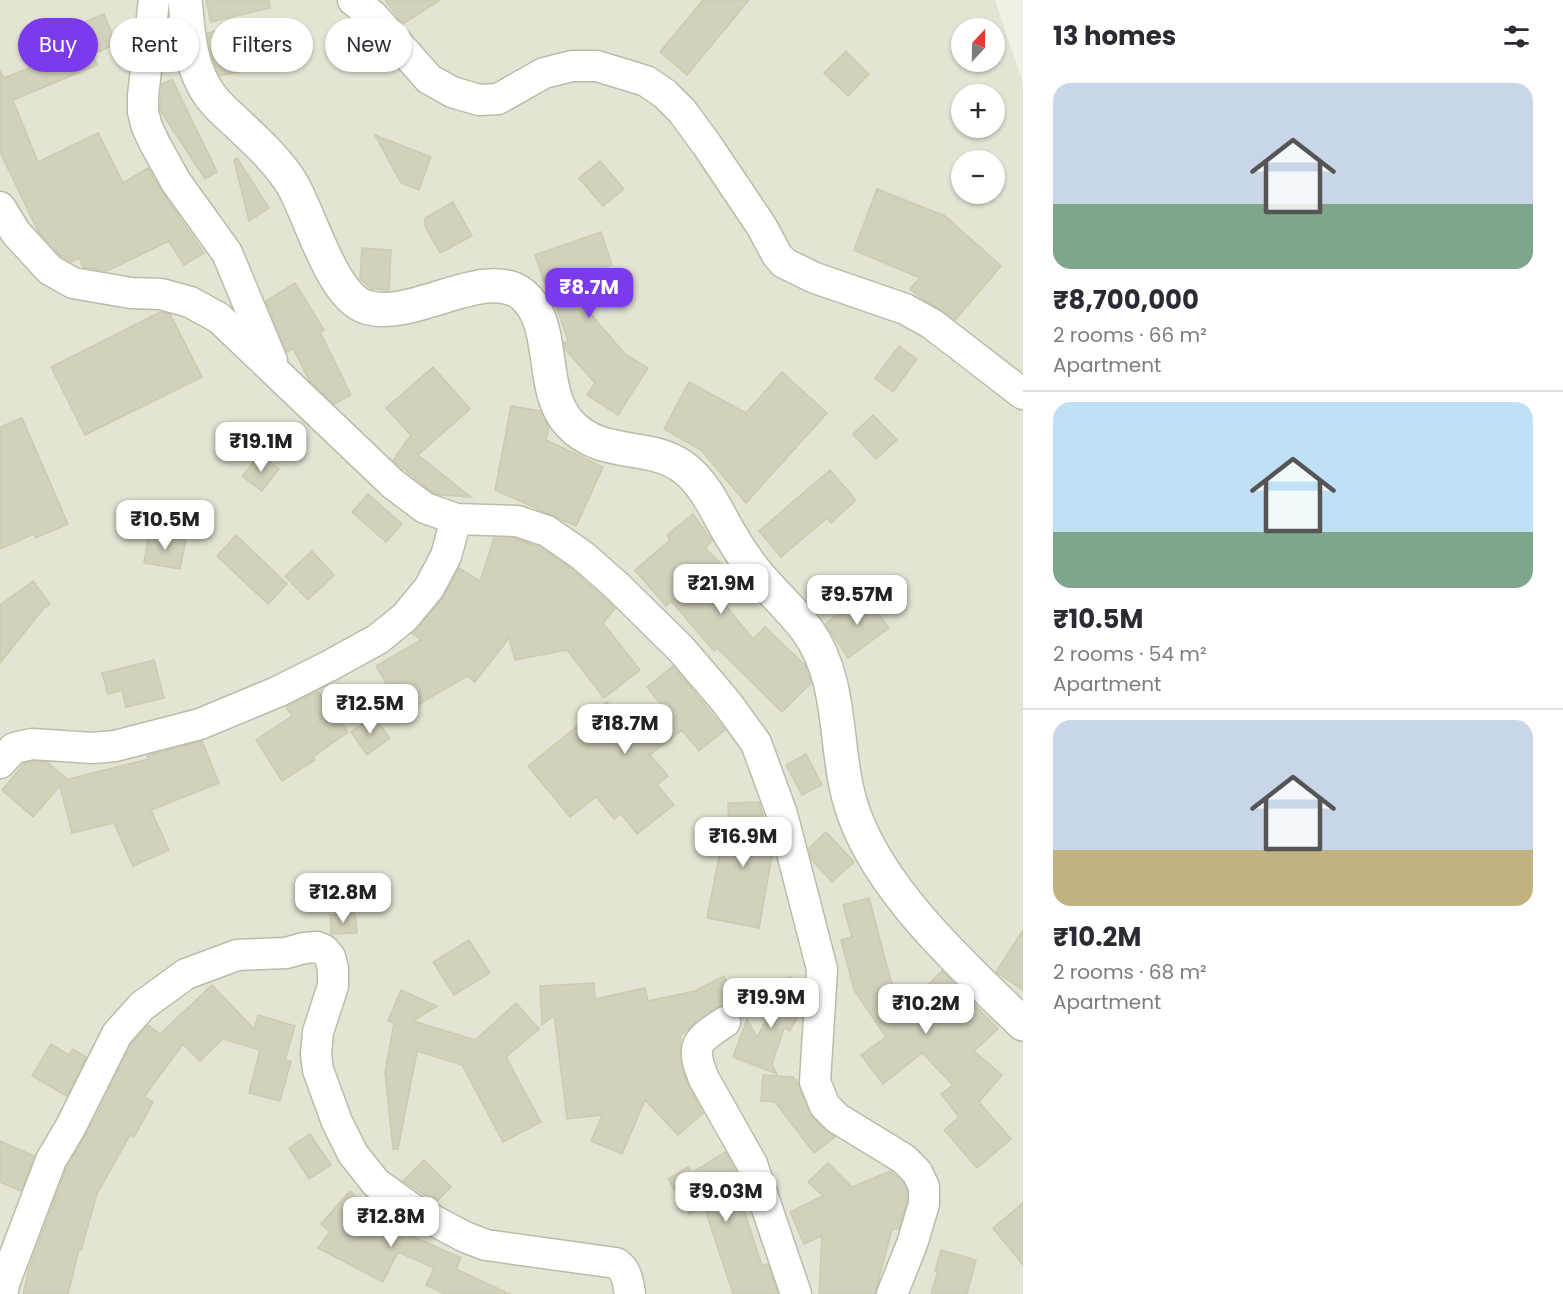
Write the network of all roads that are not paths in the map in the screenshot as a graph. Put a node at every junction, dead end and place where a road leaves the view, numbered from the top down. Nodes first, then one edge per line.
1 (154, 0) edge
2 (185, 0) edge
3 (353, 0) edge
4 (0, 207) edge
5 (278, 374) junction
6 (1023, 394) edge
7 (456, 519) junction
8 (0, 763) edge
9 (725, 1022) dead end
10 (1023, 1024) edge
11 (2, 1294) edge
12 (630, 1294) edge
13 (796, 1294) edge
14 (892, 1294) edge

1 - 5 street
2 - 10 street
3 - 6 street
4 - 5 street
5 - 7 street
7 - 8 street
7 - 14 street
9 - 13 street
11 - 12 street

